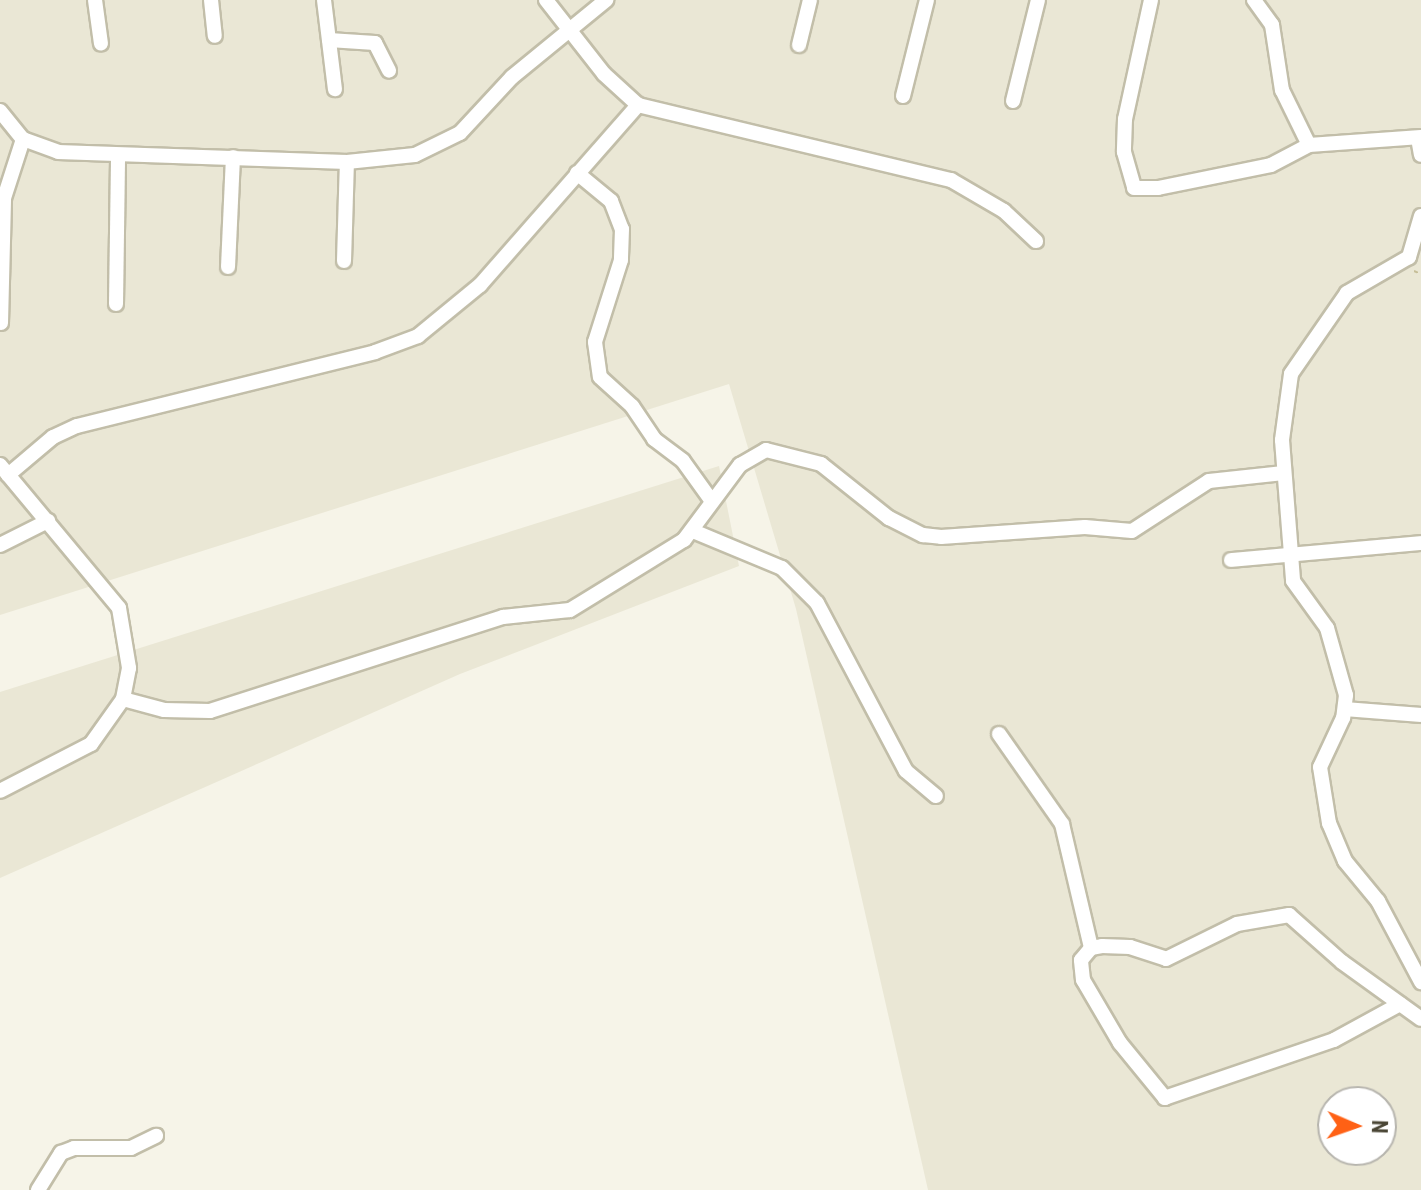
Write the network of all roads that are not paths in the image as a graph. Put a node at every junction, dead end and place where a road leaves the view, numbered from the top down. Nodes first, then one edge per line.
1 (95, 0) edge
2 (211, 0) edge
3 (324, 0) edge
4 (546, 0) edge
5 (606, 0) edge
6 (810, 0) edge
7 (927, 0) edge
8 (1038, 0) edge
9 (1151, 0) edge
10 (1254, 0) edge
11 (568, 30) junction
12 (215, 36) dead end
13 (329, 40) junction
14 (101, 44) dead end
15 (799, 45) dead end
16 (389, 71) dead end
17 (335, 89) dead end
18 (903, 96) dead end
19 (1013, 101) dead end
20 (638, 105) junction
21 (0, 111) edge
22 (1419, 137) edge
23 (23, 139) junction
24 (1309, 145) junction
25 (118, 155) junction
26 (1421, 155) edge
27 (233, 157) junction
28 (347, 162) junction
29 (577, 173) junction
30 (1421, 216) edge
31 (1036, 241) dead end
32 (344, 261) dead end
33 (228, 267) dead end
34 (116, 304) dead end
35 (1, 323) edge
36 (4, 470) edge
37 (1284, 473) junction
38 (711, 500) junction
39 (48, 521) junction
40 (693, 531) junction
41 (1421, 543) edge
42 (0, 545) edge
43 (1290, 555) junction
44 (1231, 560) dead end
45 (123, 699) junction
46 (1345, 709) junction
47 (1421, 715) edge
48 (999, 734) dead end
49 (0, 791) edge
50 (936, 796) dead end
51 (1091, 948) junction
52 (1421, 982) edge
53 (1400, 1004) junction
54 (1421, 1019) edge
55 (156, 1136) dead end
56 (38, 1190) edge

1 - 14 street
2 - 12 street
3 - 13 street
4 - 11 street
5 - 11 street
6 - 15 street
7 - 18 street
8 - 19 street
9 - 24 street
10 - 24 street
11 - 20 street
11 - 28 street
13 - 16 street
13 - 17 street
20 - 29 street
20 - 31 street
21 - 23 street
22 - 24 street
22 - 26 street
23 - 25 street
23 - 35 street
25 - 27 street
25 - 34 street
27 - 28 street
27 - 33 street
28 - 32 street
29 - 36 street
29 - 38 street
30 - 37 street
36 - 39 street
37 - 38 street
37 - 43 street
38 - 40 street
39 - 42 street
39 - 45 street
40 - 45 street
40 - 50 street
41 - 43 street
43 - 44 street
43 - 46 street
45 - 49 street
46 - 47 street
46 - 52 street
48 - 51 street
51 - 53 street
51 - 53 street
53 - 54 street
55 - 56 street

